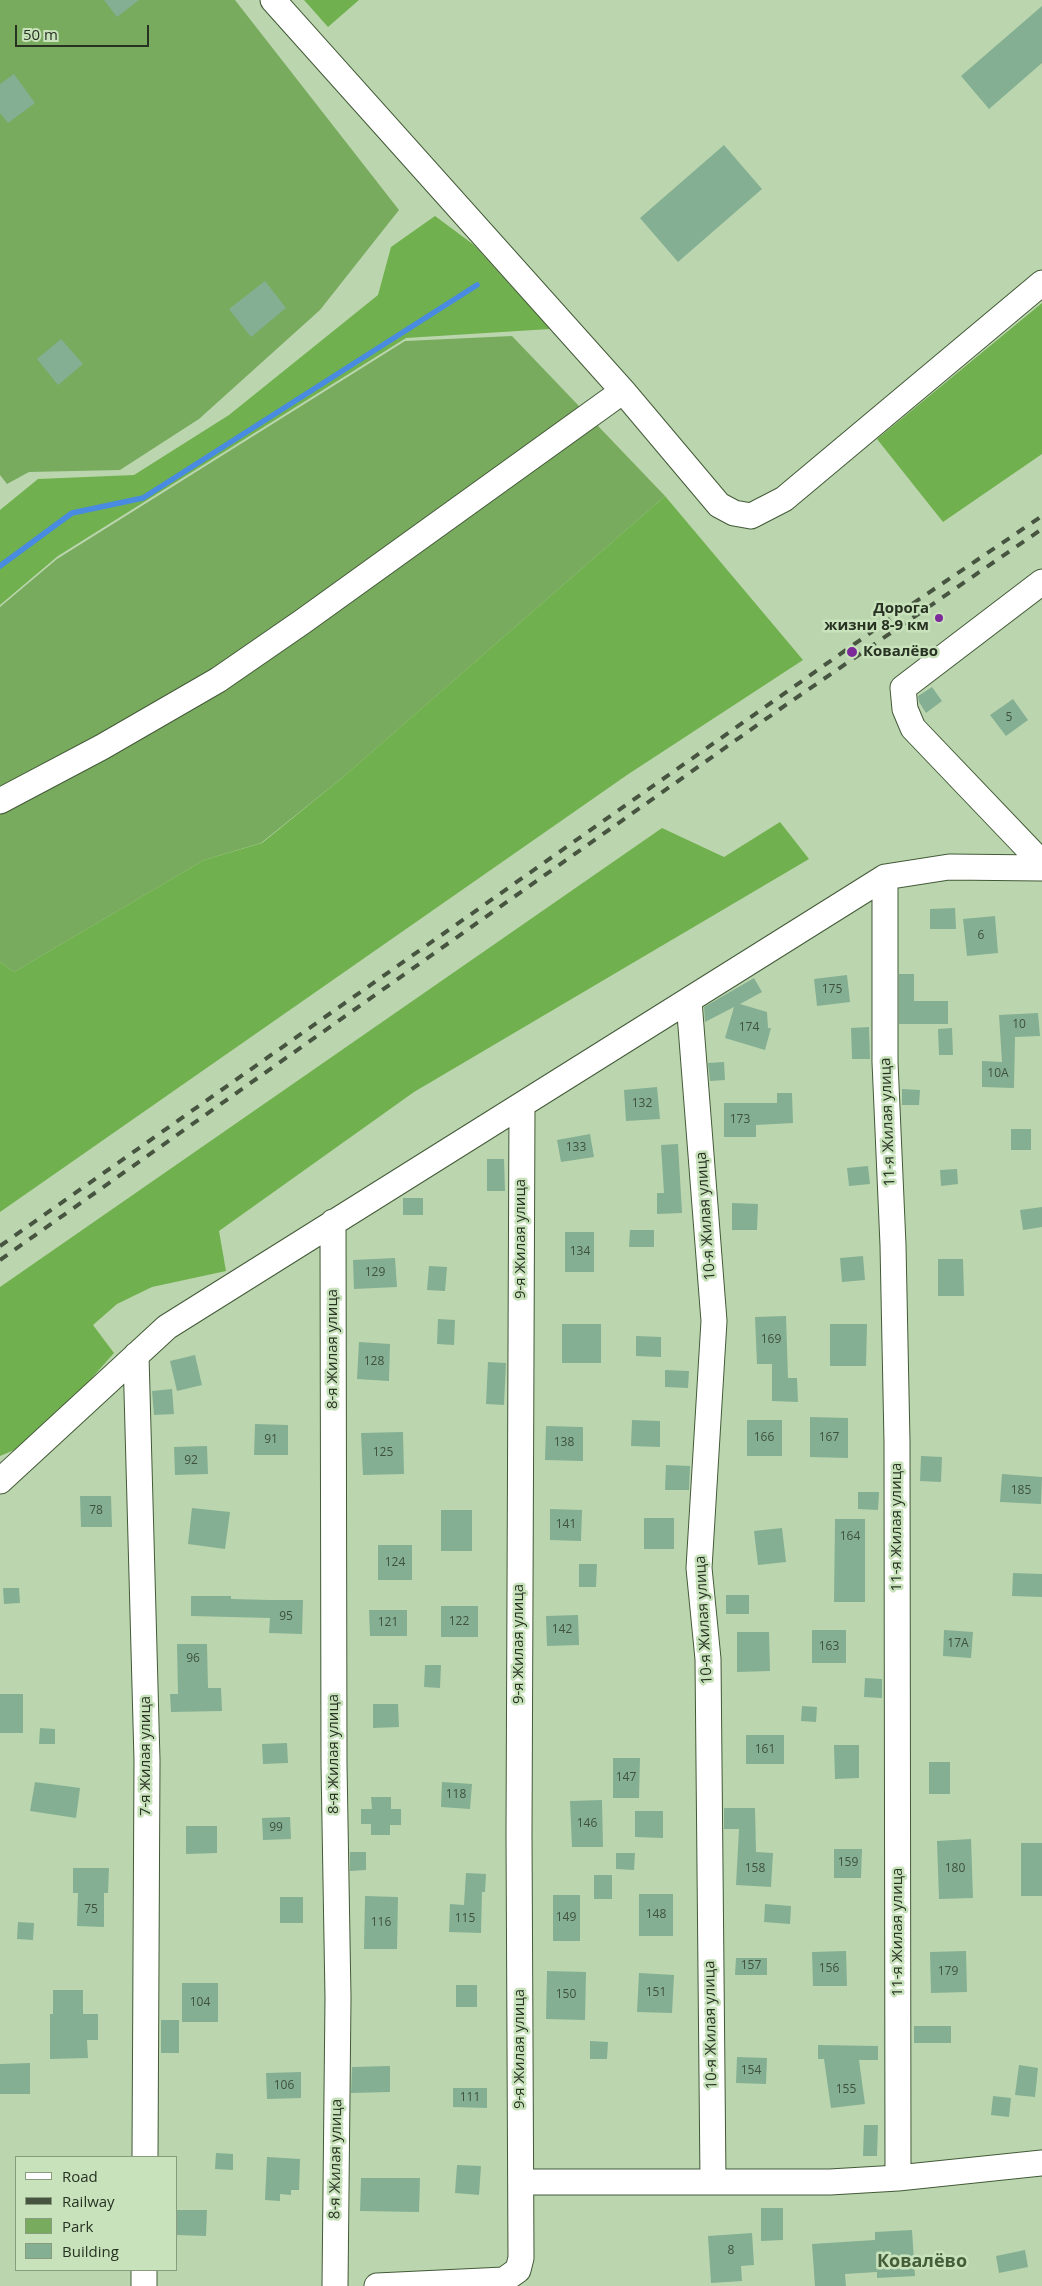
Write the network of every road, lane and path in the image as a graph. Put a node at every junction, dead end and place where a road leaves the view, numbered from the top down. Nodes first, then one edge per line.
1 (274, 0) edge
2 (1042, 283) edge
3 (623, 391) junction
4 (1042, 582) edge
5 (0, 801) edge
6 (1042, 863) edge
7 (1042, 868) edge
8 (885, 877) junction
9 (689, 1001) junction
10 (522, 1106) junction
11 (333, 1222) junction
12 (136, 1355) junction
13 (0, 1482) edge
14 (145, 2156) edge
15 (1042, 2163) edge
16 (898, 2178) junction
17 (713, 2181) junction
18 (521, 2182) junction
19 (144, 2271) edge
20 (144, 2286) edge
21 (334, 2286) edge
22 (377, 2286) edge

1 - 3 street
2 - 3 street
3 - 5 street
4 - 6 street
7 - 8 street
8 - 9 street
8 - 16 street, 11-я Жилая улица
9 - 10 street
9 - 17 street, 10-я Жилая улица
10 - 11 street
10 - 18 street, 9-я Жилая улица
11 - 12 street
11 - 21 street, 8-я Жилая улица
12 - 13 street
12 - 14 street, 7-я Жилая улица
15 - 16 street
16 - 17 street
17 - 18 street
18 - 22 street, 9-я Жилая улица
19 - 20 street

